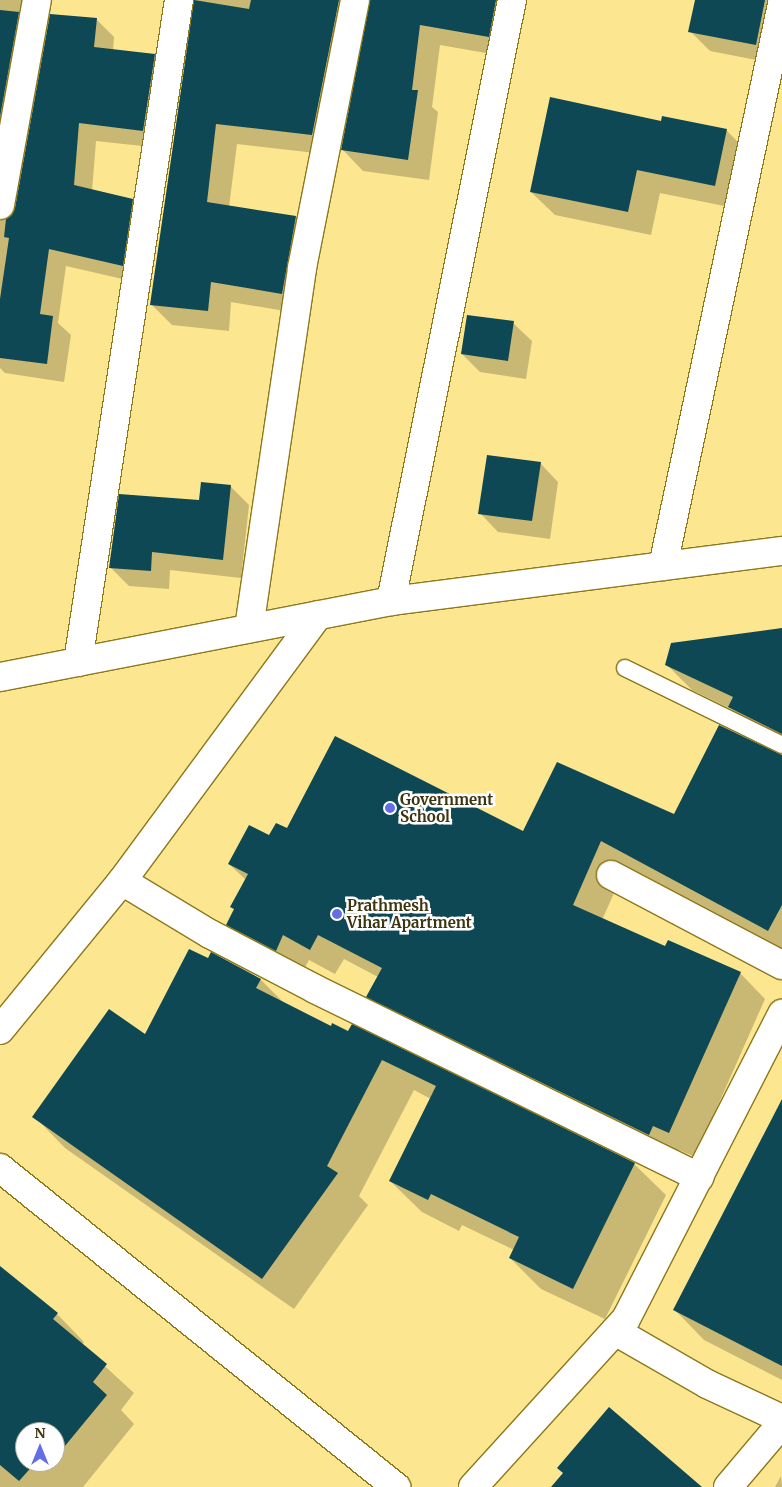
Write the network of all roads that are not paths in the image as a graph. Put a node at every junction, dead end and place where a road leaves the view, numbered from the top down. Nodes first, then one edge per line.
1 (37, 0) edge
2 (179, 0) edge
3 (355, 0) edge
4 (512, 0) edge
5 (782, 4) edge
6 (0, 206) edge
7 (782, 551) edge
8 (663, 566) junction
9 (391, 601) junction
10 (318, 615) junction
11 (249, 628) junction
12 (78, 662) junction
13 (625, 668) dead end
14 (0, 677) edge
15 (782, 745) edge
16 (611, 875) dead end
17 (122, 881) junction
18 (782, 965) edge
19 (782, 1014) edge
20 (0, 1030) edge
21 (0, 1168) edge
22 (699, 1177) junction
23 (616, 1331) junction
24 (782, 1421) edge
25 (396, 1487) edge
26 (474, 1487) edge
27 (728, 1487) edge

1 - 6 street
2 - 12 street
3 - 11 street
4 - 9 street
5 - 8 street
7 - 8 street
8 - 9 street
9 - 10 street
10 - 11 street
10 - 17 street
11 - 12 street
12 - 14 street
13 - 15 lane
16 - 18 street
17 - 20 street
17 - 22 street
19 - 22 street
21 - 25 street
22 - 23 street
23 - 24 street
23 - 26 street
24 - 27 street

